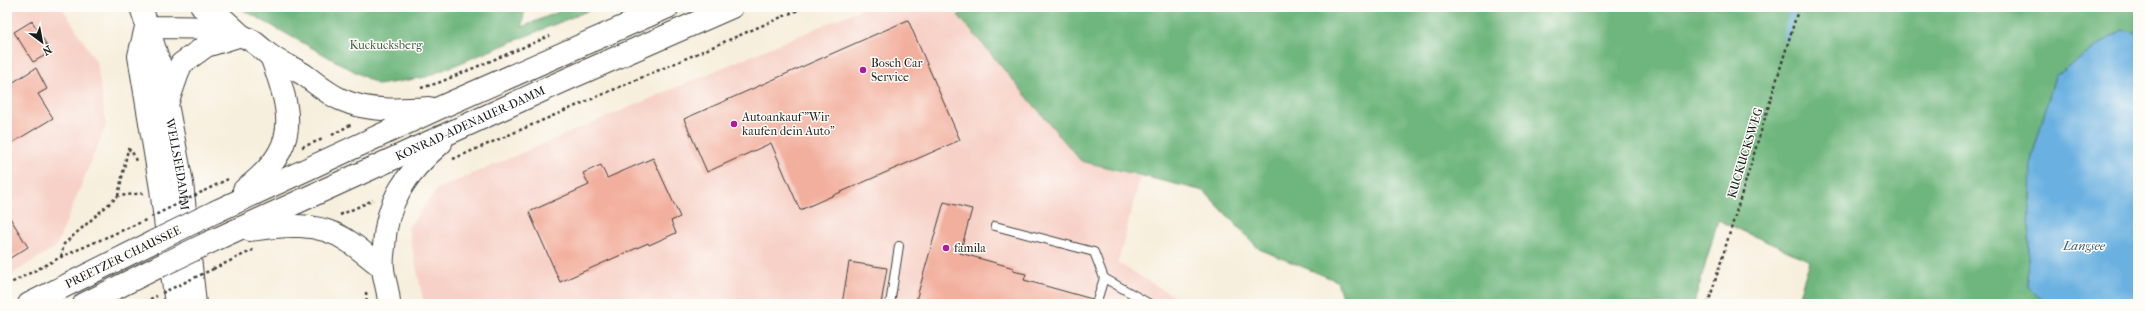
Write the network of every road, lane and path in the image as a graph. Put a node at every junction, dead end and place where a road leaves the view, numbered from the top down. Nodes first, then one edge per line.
1 (202, 7) edge
2 (668, 7) edge
3 (732, 7) edge
4 (805, 7) edge
5 (1799, 7) edge
6 (143, 17) edge
7 (555, 34) dead end
8 (242, 35) junction
9 (271, 56) junction
10 (417, 89) dead end
11 (167, 104) junction
12 (368, 107) junction
13 (439, 108) junction
14 (457, 129) junction
15 (331, 135) dead end
16 (324, 138) dead end
17 (281, 149) junction
18 (452, 160) dead end
19 (137, 164) dead end
20 (234, 176) dead end
21 (199, 188) dead end
22 (148, 192) dead end
23 (398, 192) junction
24 (118, 196) junction
25 (200, 196) dead end
26 (217, 211) junction
27 (996, 226) dead end
28 (323, 229) junction
29 (219, 238) junction
30 (899, 246) dead end
31 (256, 249) dead end
32 (61, 257) junction
33 (208, 264) dead end
34 (382, 267) junction
35 (1104, 278) junction
36 (210, 279) dead end
37 (7, 285) edge
38 (366, 290) dead end
39 (169, 299) edge
40 (29, 304) edge
41 (84, 304) edge
42 (139, 304) edge
43 (195, 304) edge
44 (367, 304) edge
45 (389, 304) edge
46 (890, 304) edge
47 (1096, 304) edge
48 (1150, 304) edge
49 (1708, 304) edge

1 - 8 main road
2 - 13 main road
3 - 14 main road, KONRAD-ADENAUER-DAMM
4 - 18 path
5 - 49 path, KUCKUCKSWEG
6 - 8 main road
6 - 11 main road, WELLSEEDAMM
6 - 39 main road, WELLSEEDAMM
7 - 10 path
8 - 9 main road
8 - 11 main road
9 - 12 main road
9 - 17 main road
11 - 43 main road, WELLSEEDAMM
12 - 13 main road
12 - 15 path
13 - 26 main road
14 - 23 main road
14 - 29 main road, KONRAD-ADENAUER-DAMM
16 - 17 path
17 - 26 main road
19 - 24 path
20 - 32 path, bridge
21 - 25 path
22 - 24 path
23 - 28 path
23 - 34 main road
24 - 32 path
26 - 40 main road, PREETZER CHAUSSEE, bridge
27 - 35 lane
28 - 29 main road
28 - 34 main road
29 - 41 main road, PREETZER CHAUSSEE, bridge
30 - 46 lane
31 - 39 path, bridge
32 - 37 path
33 - 36 path
34 - 45 main road
35 - 47 lane
35 - 48 lane
38 - 44 path
39 - 42 path

